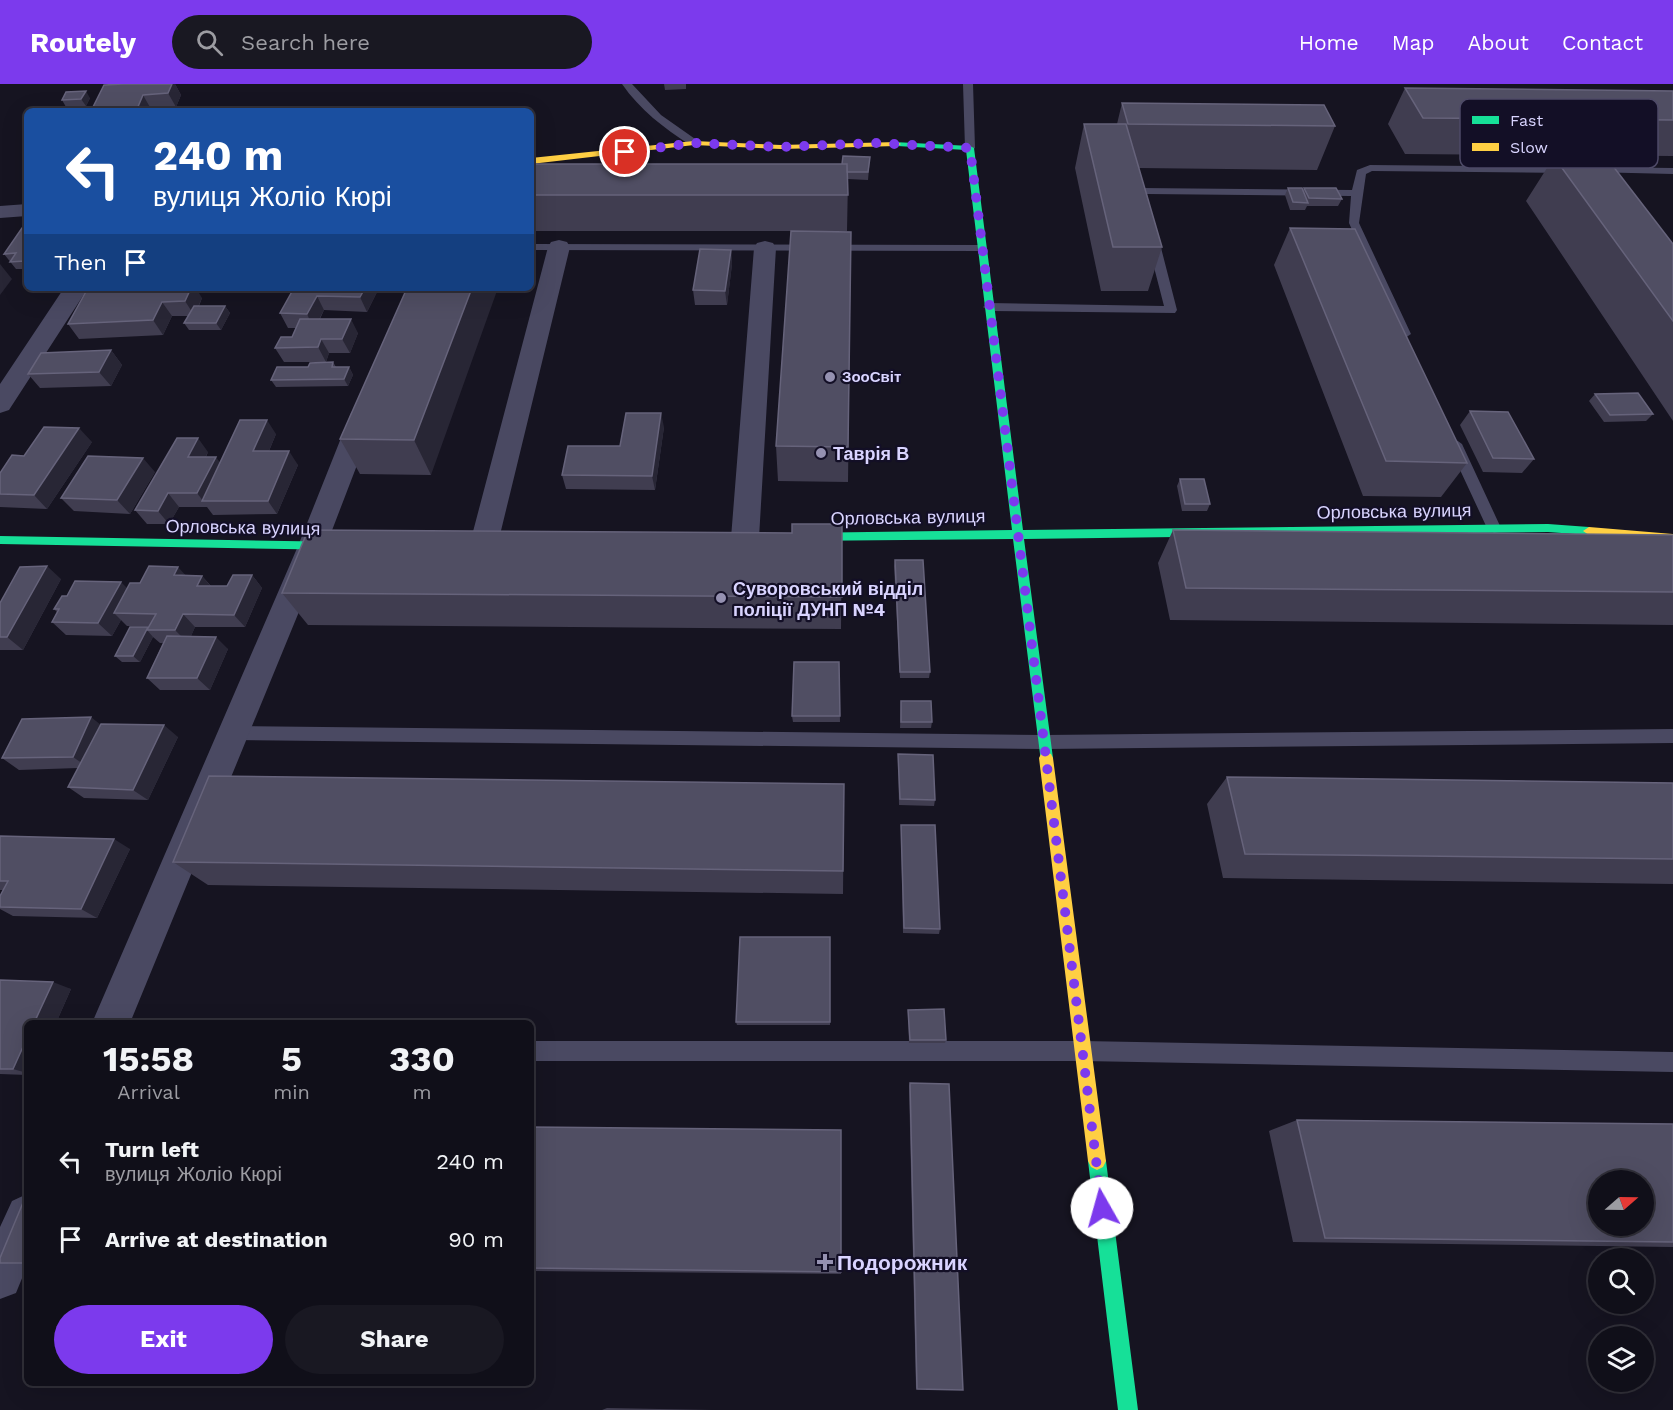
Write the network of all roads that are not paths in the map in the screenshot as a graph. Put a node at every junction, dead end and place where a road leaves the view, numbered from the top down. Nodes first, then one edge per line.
1 (627, 84) edge
2 (968, 84) edge
3 (694, 143) junction
4 (970, 148) junction
5 (534, 161) edge
6 (1673, 171) edge
7 (1357, 193) junction
8 (24, 210) edge
9 (0, 212) edge
10 (534, 247) edge
11 (560, 247) junction
12 (765, 248) junction
13 (981, 248) junction
14 (74, 291) edge
15 (989, 307) junction
16 (1409, 343) edge
17 (375, 385) edge
18 (0, 404) edge
19 (1449, 430) edge
20 (1494, 528) junction
21 (1018, 533) junction
22 (745, 538) edge
23 (780, 538) edge
24 (1673, 538) edge
25 (0, 540) edge
26 (485, 543) edge
27 (358, 545) edge
28 (312, 546) junction
29 (233, 733) junction
30 (1673, 736) edge
31 (1044, 742) junction
32 (112, 1020) edge
33 (534, 1051) edge
34 (1083, 1052) junction
35 (1673, 1062) edge
36 (24, 1223) edge
37 (0, 1277) edge
38 (1128, 1410) edge

1 - 3 lane
2 - 4 lane
3 - 4 street
3 - 5 street
4 - 13 street
6 - 7 lane
7 - 15 lane
7 - 16 lane
8 - 9 street
10 - 11 lane
11 - 12 lane
11 - 26 street
12 - 13 lane
12 - 22 street
13 - 15 street
14 - 18 street
15 - 21 street
17 - 28 street
19 - 20 lane
20 - 21 street, Орловська вулиця
20 - 24 street, Орловська вулиця
21 - 23 street, Орловська вулиця
21 - 31 street
25 - 28 street, Орловська вулиця
27 - 28 street, Орловська вулиця
28 - 29 street
29 - 31 lane
29 - 32 street
30 - 31 lane
31 - 34 street
33 - 34 lane
34 - 35 lane
34 - 38 street
36 - 37 street

